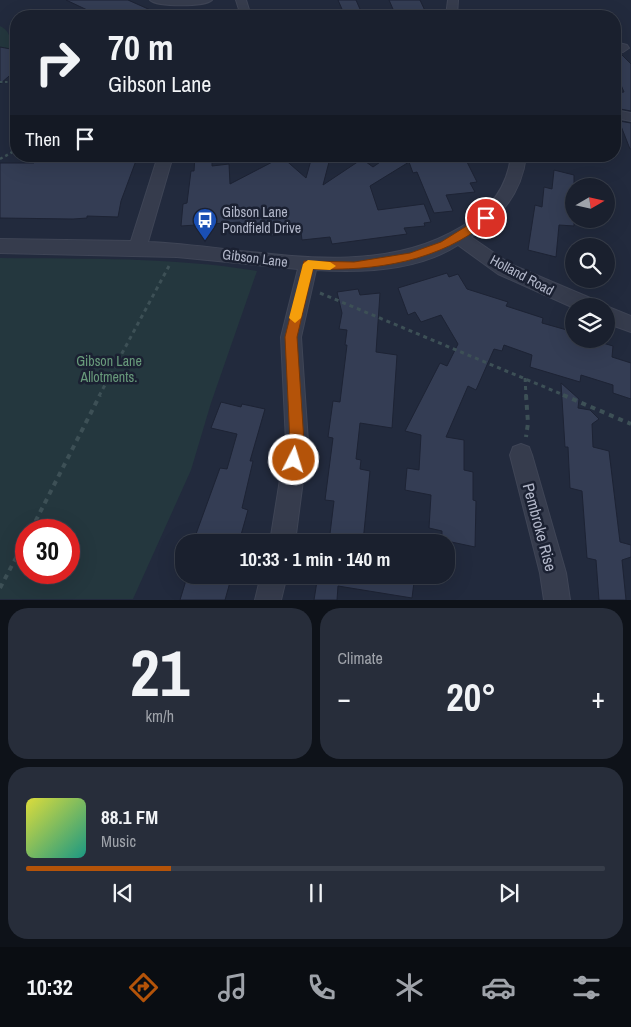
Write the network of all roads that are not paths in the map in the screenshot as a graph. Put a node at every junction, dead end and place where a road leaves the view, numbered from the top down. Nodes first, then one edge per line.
1 (155, 0) edge
2 (207, 0) edge
3 (164, 162) edge
4 (518, 162) edge
5 (459, 237) junction
6 (0, 246) edge
7 (137, 248) junction
8 (308, 264) junction
9 (570, 298) edge
10 (615, 318) edge
11 (631, 324) edge
12 (521, 455) road end
13 (283, 534) edge
14 (272, 584) edge
15 (268, 600) edge
16 (557, 600) edge

1 - 2 street
3 - 7 street
4 - 5 street, Gibson Lane
5 - 8 street, Gibson Lane
5 - 9 street, Holland Road
6 - 7 street, Gibson Lane
7 - 8 street, Gibson Lane
8 - 13 street
10 - 11 street
12 - 16 street, Pembroke Rise
14 - 15 street

